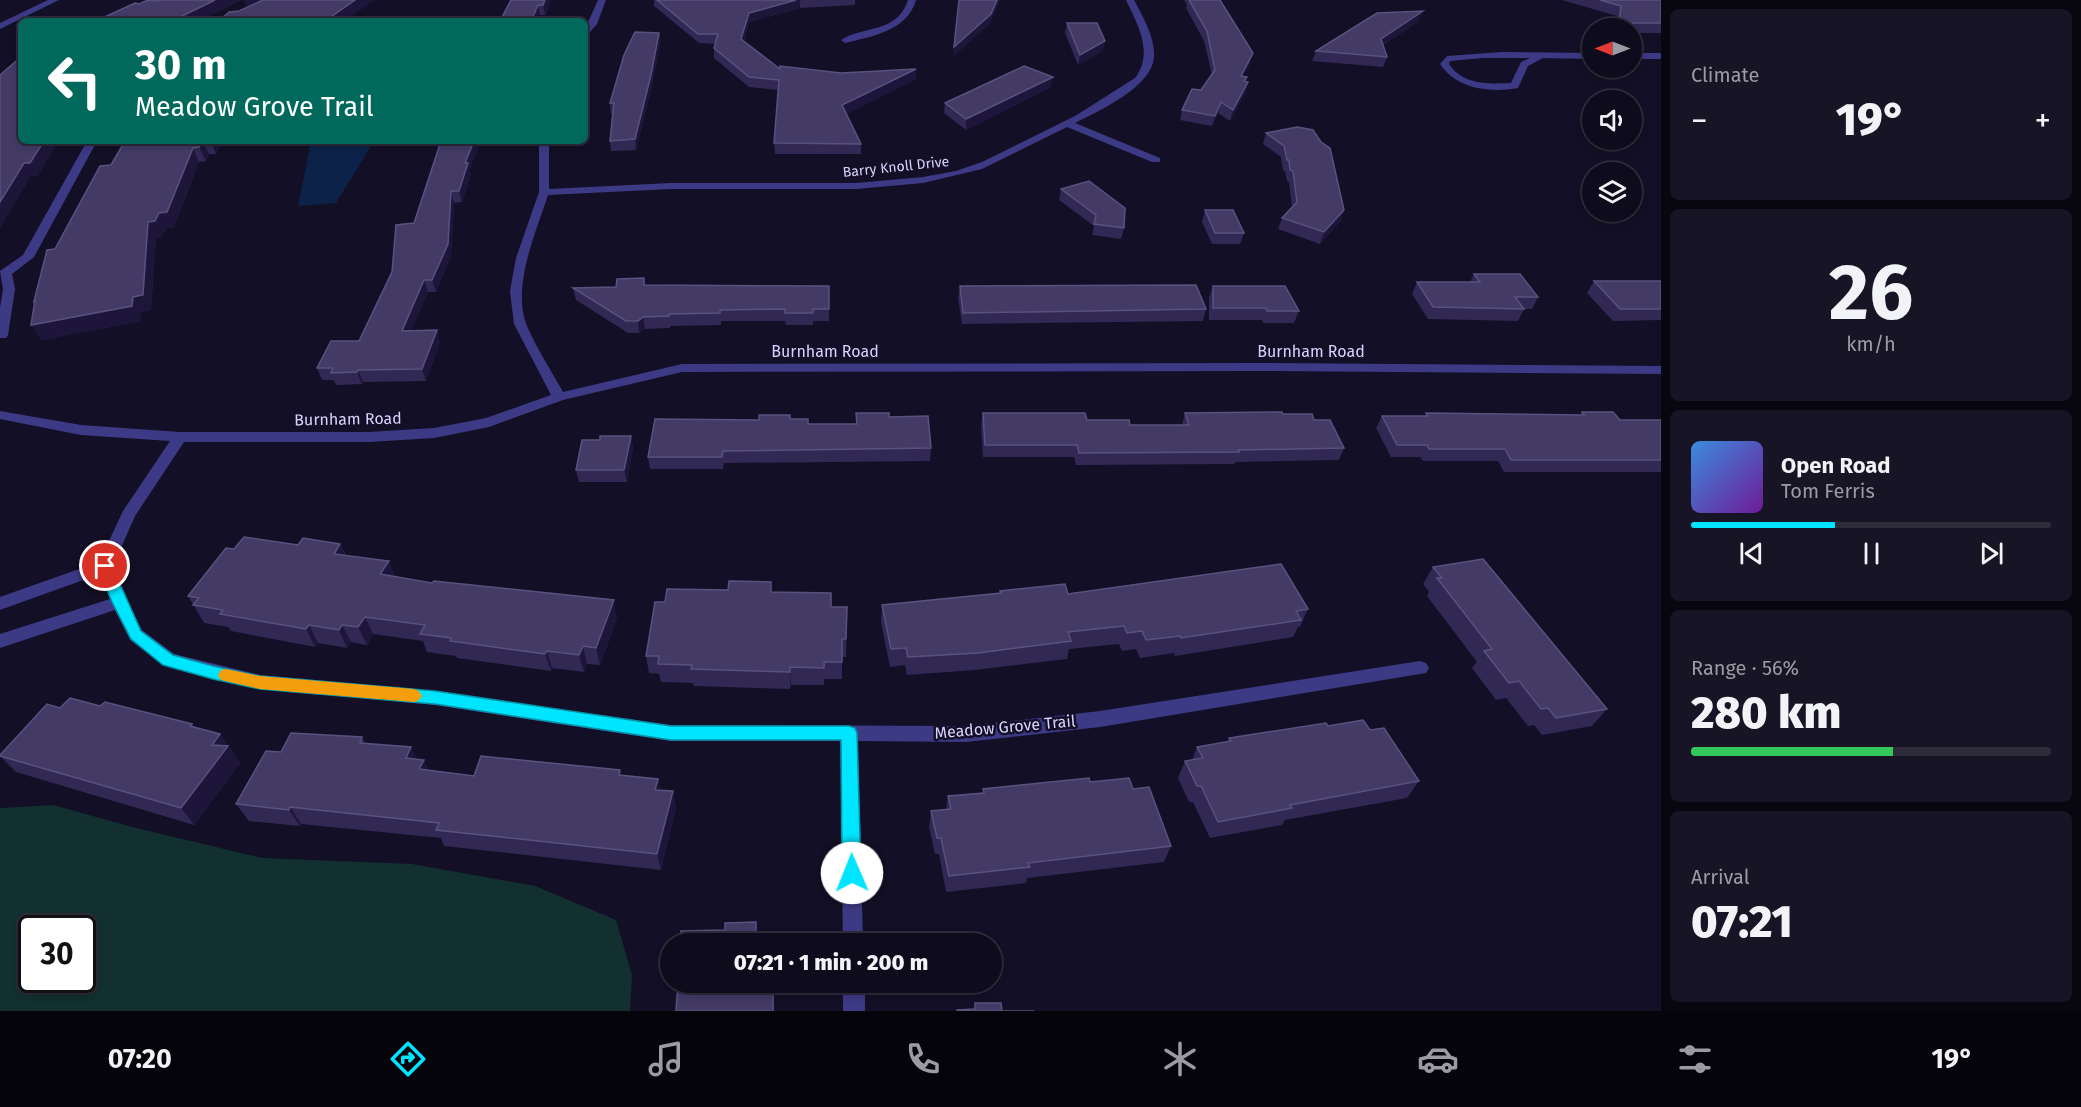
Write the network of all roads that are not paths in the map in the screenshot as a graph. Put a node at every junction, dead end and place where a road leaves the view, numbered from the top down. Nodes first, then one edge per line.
1 (55, 0) edge
2 (603, 0) edge
3 (912, 0) edge
4 (1130, 0) edge
5 (0, 26) edge
6 (588, 31) edge
7 (845, 40) dead end
8 (1540, 56) junction
9 (1582, 56) edge
10 (1642, 56) edge
11 (1661, 56) edge
12 (1068, 124) junction
13 (90, 144) edge
14 (544, 144) edge
15 (1156, 160) dead end
16 (544, 192) junction
17 (3, 276) edge
18 (2, 335) dead end
19 (1661, 370) edge
20 (558, 397) junction
21 (0, 415) edge
22 (180, 437) junction
23 (105, 566) junction
24 (119, 602) junction
25 (0, 604) edge
26 (0, 641) edge
27 (1420, 668) dead end
28 (849, 733) junction
29 (853, 933) edge
30 (854, 993) edge
31 (854, 1011) edge

1 - 5 street
2 - 6 street
3 - 7 street
4 - 12 street, Barry Knoll Drive
8 - 8 street
8 - 9 street
10 - 11 street
12 - 15 street
12 - 16 street, Barry Knoll Drive
13 - 17 street
14 - 16 street
16 - 20 street
17 - 18 street
19 - 20 street, Burnham Road
20 - 22 street, Burnham Road
21 - 22 street, Burnham Road
22 - 23 street
23 - 24 street, Meadow Grove Trail
23 - 25 street
24 - 26 street
24 - 28 street, Meadow Grove Trail
27 - 28 street, Meadow Grove Trail
28 - 29 street
30 - 31 street

